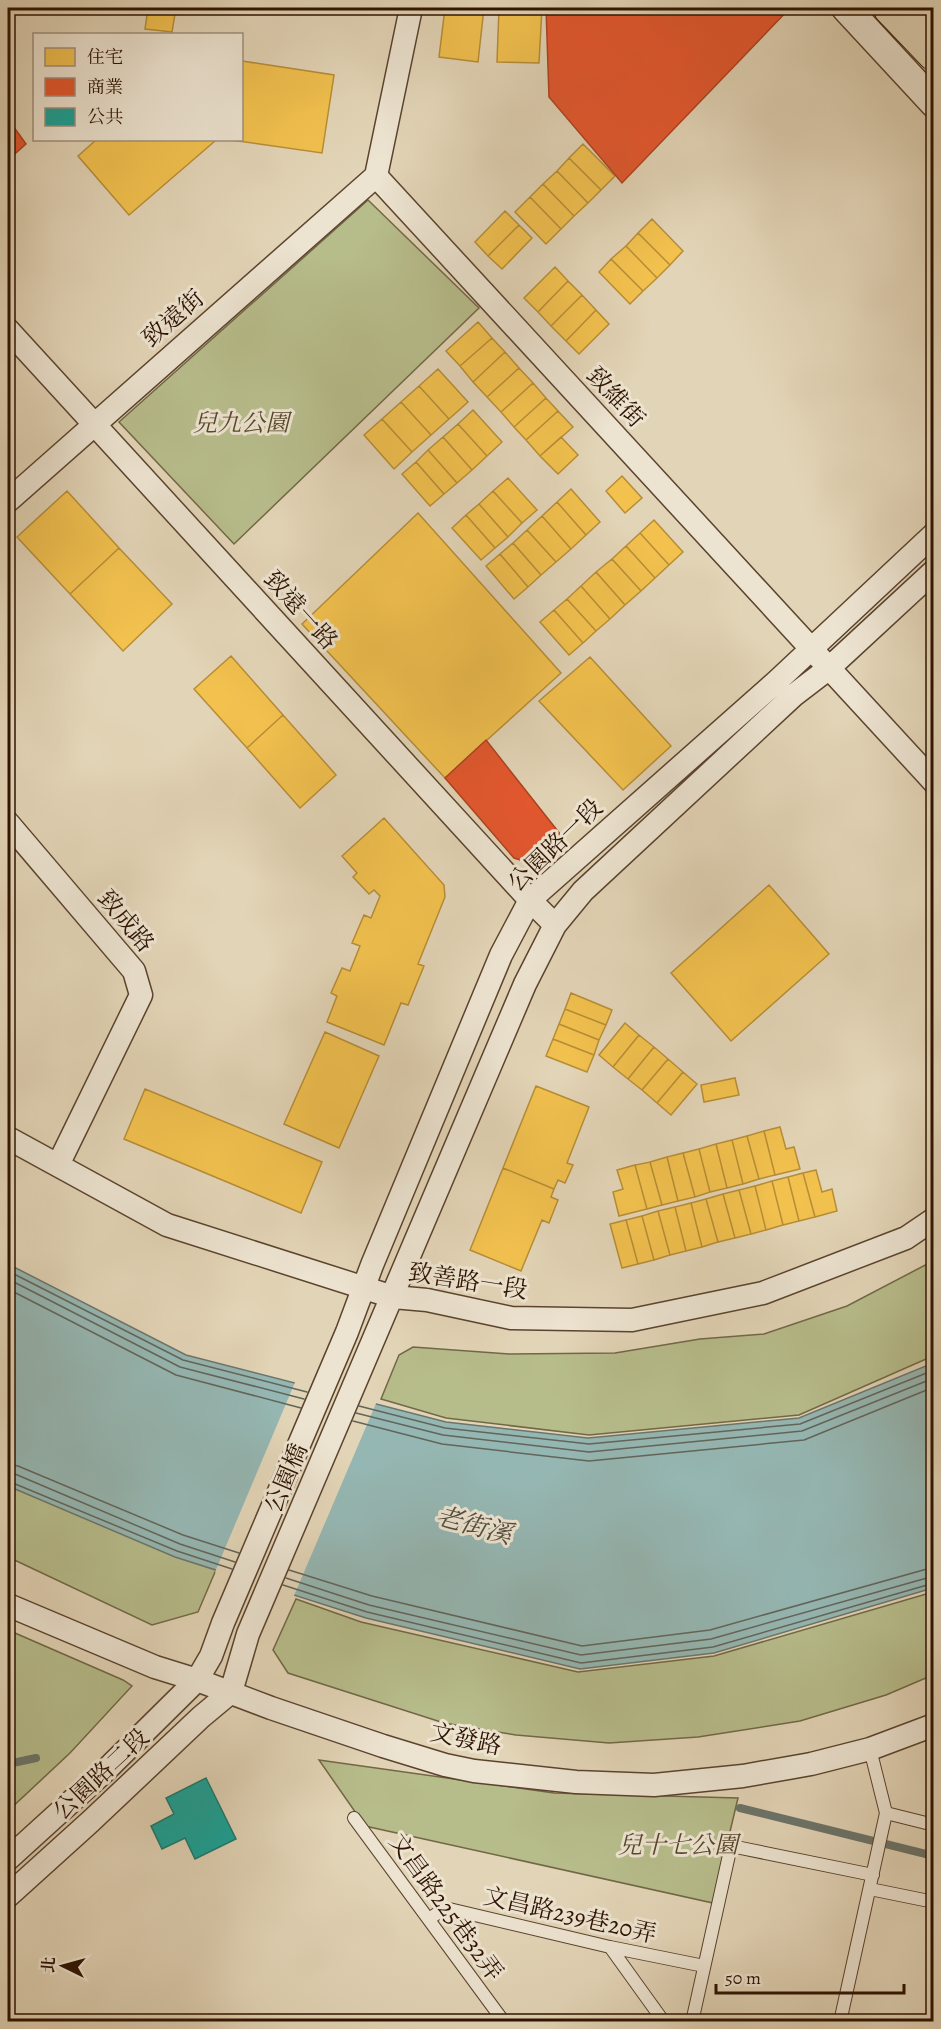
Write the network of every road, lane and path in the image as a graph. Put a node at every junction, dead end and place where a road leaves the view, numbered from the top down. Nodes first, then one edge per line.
1 (411, 8) edge
2 (846, 8) edge
3 (890, 8) edge
4 (933, 54) edge
5 (933, 103) edge
6 (376, 176) junction
7 (8, 330) edge
8 (94, 423) junction
9 (8, 501) edge
10 (933, 534) edge
11 (933, 571) edge
12 (810, 648) junction
13 (828, 669) junction
14 (933, 782) edge
15 (8, 823) edge
16 (530, 900) junction
17 (555, 925) junction
18 (8, 1138) edge
19 (58, 1165) junction
20 (933, 1219) edge
21 (363, 1288) junction
22 (393, 1297) junction
23 (347, 1332) joint
24 (8, 1605) edge
25 (197, 1680) junction
26 (231, 1692) junction
27 (933, 1725) edge
28 (870, 1749) junction
29 (886, 1813) junction
30 (354, 1818) dead end
31 (933, 1825) edge
32 (8, 1859) edge
33 (873, 1875) junction
34 (870, 1889) junction
35 (8, 1896) edge
36 (933, 1902) edge
37 (429, 1919) junction
38 (610, 1947) junction
39 (704, 1966) junction
40 (504, 2022) edge
41 (664, 2022) edge
42 (692, 2022) edge
43 (840, 2022) edge

1 - 6 street
2 - 5 street
3 - 4 main road
6 - 8 street, 致遠街
6 - 12 street, 致維街
7 - 8 street, 致遠一路
8 - 9 street, 致遠街
8 - 16 street, 致遠一路
10 - 12 street, 公園路一段
11 - 13 street
12 - 13 street, 致維街
12 - 16 street, 公園路一段
13 - 14 street, 致維街
13 - 17 street
15 - 19 street, 致成路
16 - 17 street, 致遠一路
16 - 21 street, 公園路一段
17 - 22 street
18 - 19 street, 致善路一段
19 - 21 street, 致善路一段
20 - 22 street, 致善路一段
21 - 22 street, 致善路一段
21 - 23 street, 公園路一段
22 - 26 street, 公園橋
23 - 25 street, 公園橋
24 - 25 street, 文發路
25 - 26 street, 文發路
25 - 32 street, 公園路二段
26 - 28 street, 文發路
26 - 35 street, 公園路二段
27 - 28 street, 文發路
28 - 29 lane
29 - 31 lane
29 - 33 lane
30 - 37 lane, 文昌路225巷32弄
33 - 34 lane
33 - 39 lane
34 - 36 lane
34 - 43 lane
37 - 38 lane, 文昌路239巷20弄
37 - 40 lane, 文昌路225巷32弄
38 - 39 lane, 文昌路239巷20弄
38 - 41 lane
39 - 42 lane

